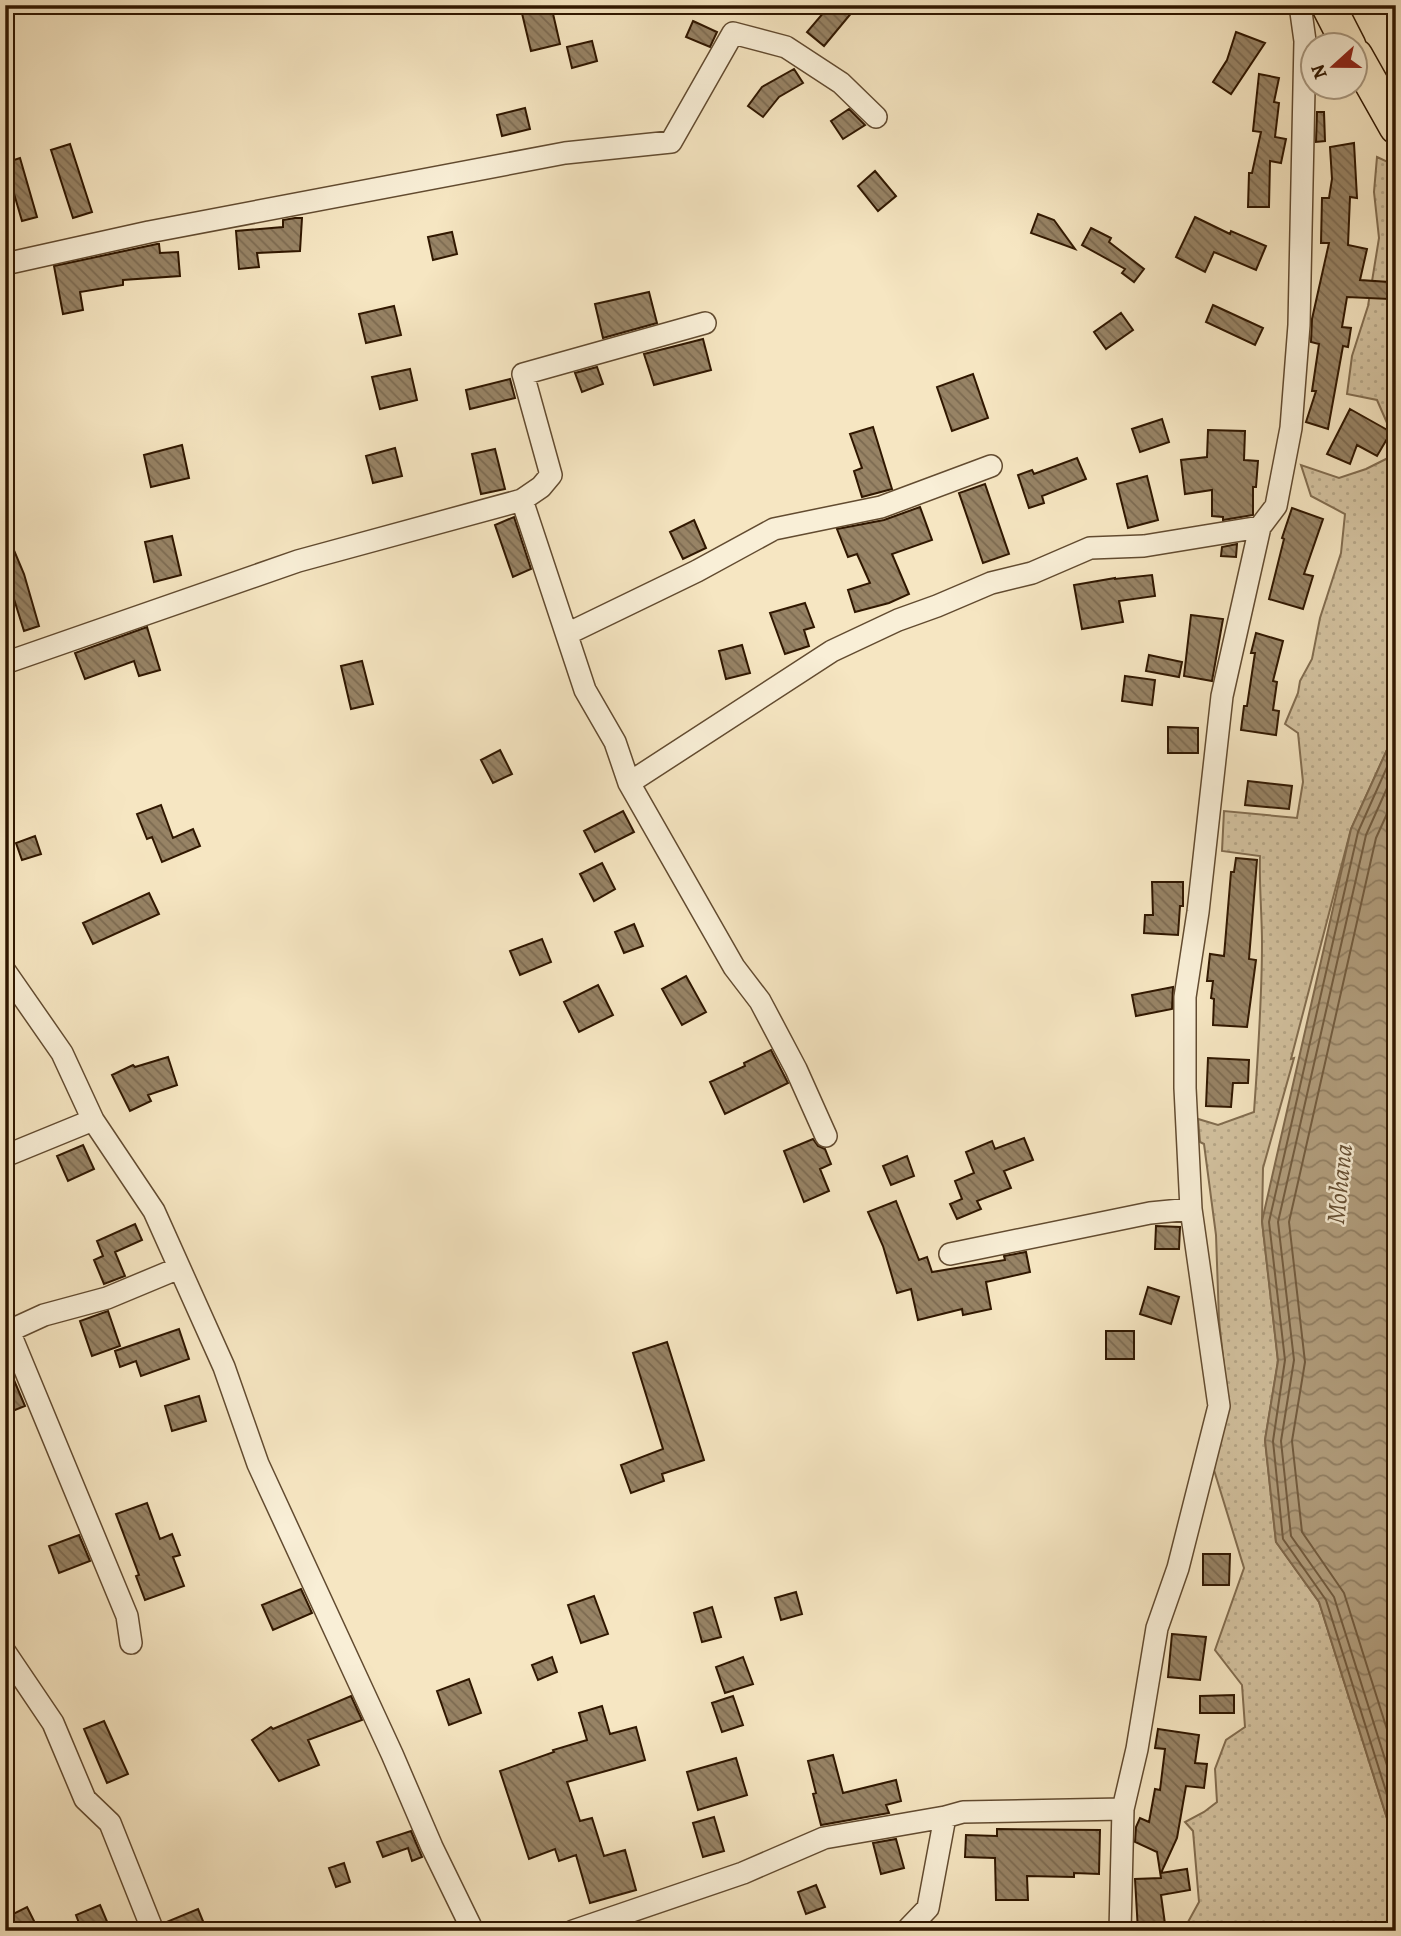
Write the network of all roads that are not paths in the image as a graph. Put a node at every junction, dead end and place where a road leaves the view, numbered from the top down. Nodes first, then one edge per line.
1 (1300, 5) edge
2 (1328, 5) edge
3 (1342, 32) edge
4 (1370, 81) edge
5 (876, 117) dead end
6 (1396, 127) edge
7 (5, 264) edge
8 (705, 323) dead end
9 (991, 466) dead end
10 (522, 500) junction
11 (1259, 527) junction
12 (567, 634) junction
13 (5, 663) edge
14 (629, 783) junction
15 (5, 971) edge
16 (93, 1120) junction
17 (826, 1136) dead end
18 (5, 1156) edge
19 (1191, 1209) junction
20 (950, 1254) dead end
21 (179, 1268) junction
22 (131, 1643) dead end
23 (5, 1652) edge
24 (1123, 1809) junction
25 (945, 1817) junction
26 (153, 1931) edge
27 (473, 1931) edge
28 (573, 1931) edge
29 (906, 1931) edge
30 (1120, 1931) edge

1 - 11 street
2 - 3 main road
4 - 6 main road
5 - 7 street
8 - 10 street
9 - 12 street
10 - 12 street
10 - 13 street
11 - 14 street
11 - 19 street
12 - 14 street
14 - 17 street
15 - 16 street
16 - 18 street
16 - 21 street
19 - 20 street
19 - 24 street
21 - 22 street
21 - 27 street
23 - 26 street
24 - 25 street
24 - 30 street
25 - 28 street
25 - 29 street

